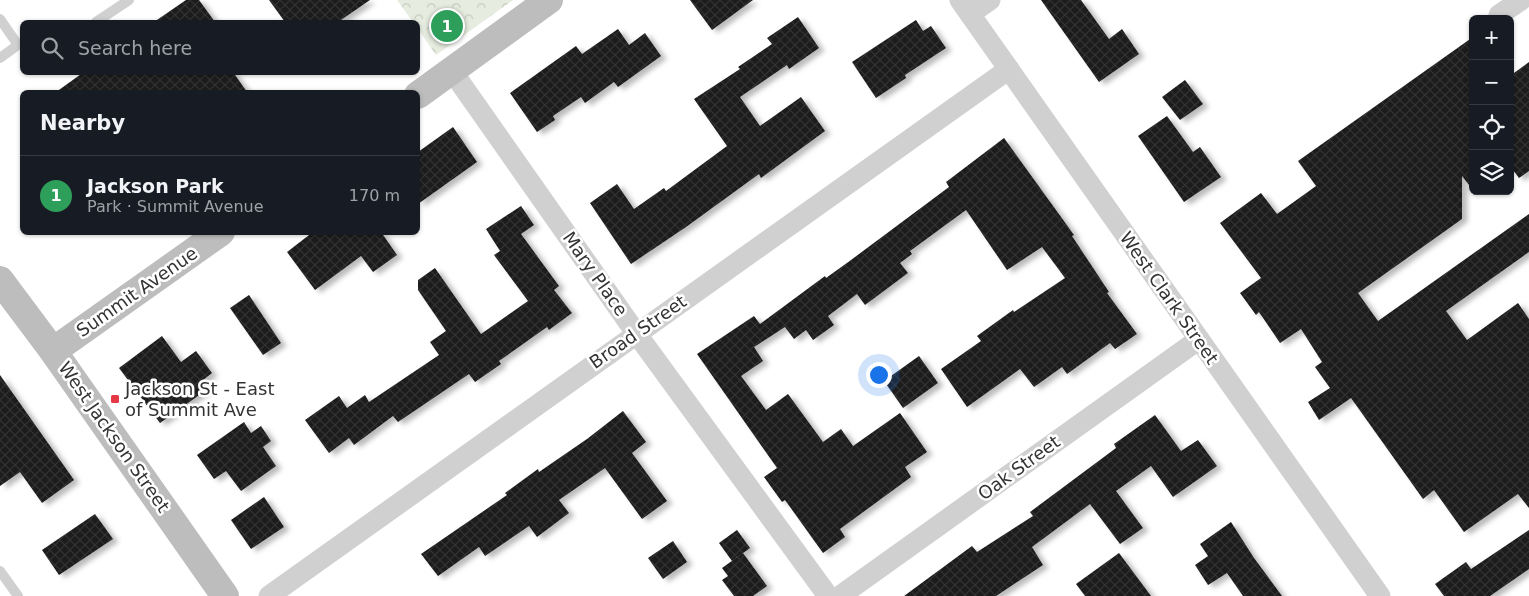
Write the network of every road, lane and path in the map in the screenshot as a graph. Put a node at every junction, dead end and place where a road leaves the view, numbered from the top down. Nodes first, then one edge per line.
1 (549, 0) edge
2 (990, 0) edge
3 (1521, 0) edge
4 (126, 1) edge
5 (965, 7) edge
6 (1499, 15) dead end
7 (0, 19) edge
8 (99, 20) edge
9 (20, 48) edge
10 (0, 58) edge
11 (1009, 69) junction
12 (452, 71) junction
13 (420, 94) edge
14 (218, 235) edge
15 (0, 280) edge
16 (636, 333) junction
17 (1198, 340) junction
18 (53, 351) junction
19 (0, 570) edge
20 (18, 596) edge
21 (225, 596) edge
22 (268, 596) edge
23 (828, 596) edge
24 (840, 596) edge
25 (1380, 596) edge

1 - 12 street
2 - 5 street
3 - 6 street
4 - 8 lane
5 - 11 street, West Clark Street
7 - 9 lane
9 - 10 lane
11 - 16 street, Broad Street
11 - 17 street, West Clark Street
12 - 13 street
12 - 16 street, Mary Place
14 - 18 street, Summit Avenue
15 - 18 street, West Jackson Street
16 - 22 street, Broad Street
16 - 23 street, Mary Place
17 - 24 street, Oak Street
17 - 25 street, West Clark Street
18 - 21 street, West Jackson Street
19 - 20 lane

